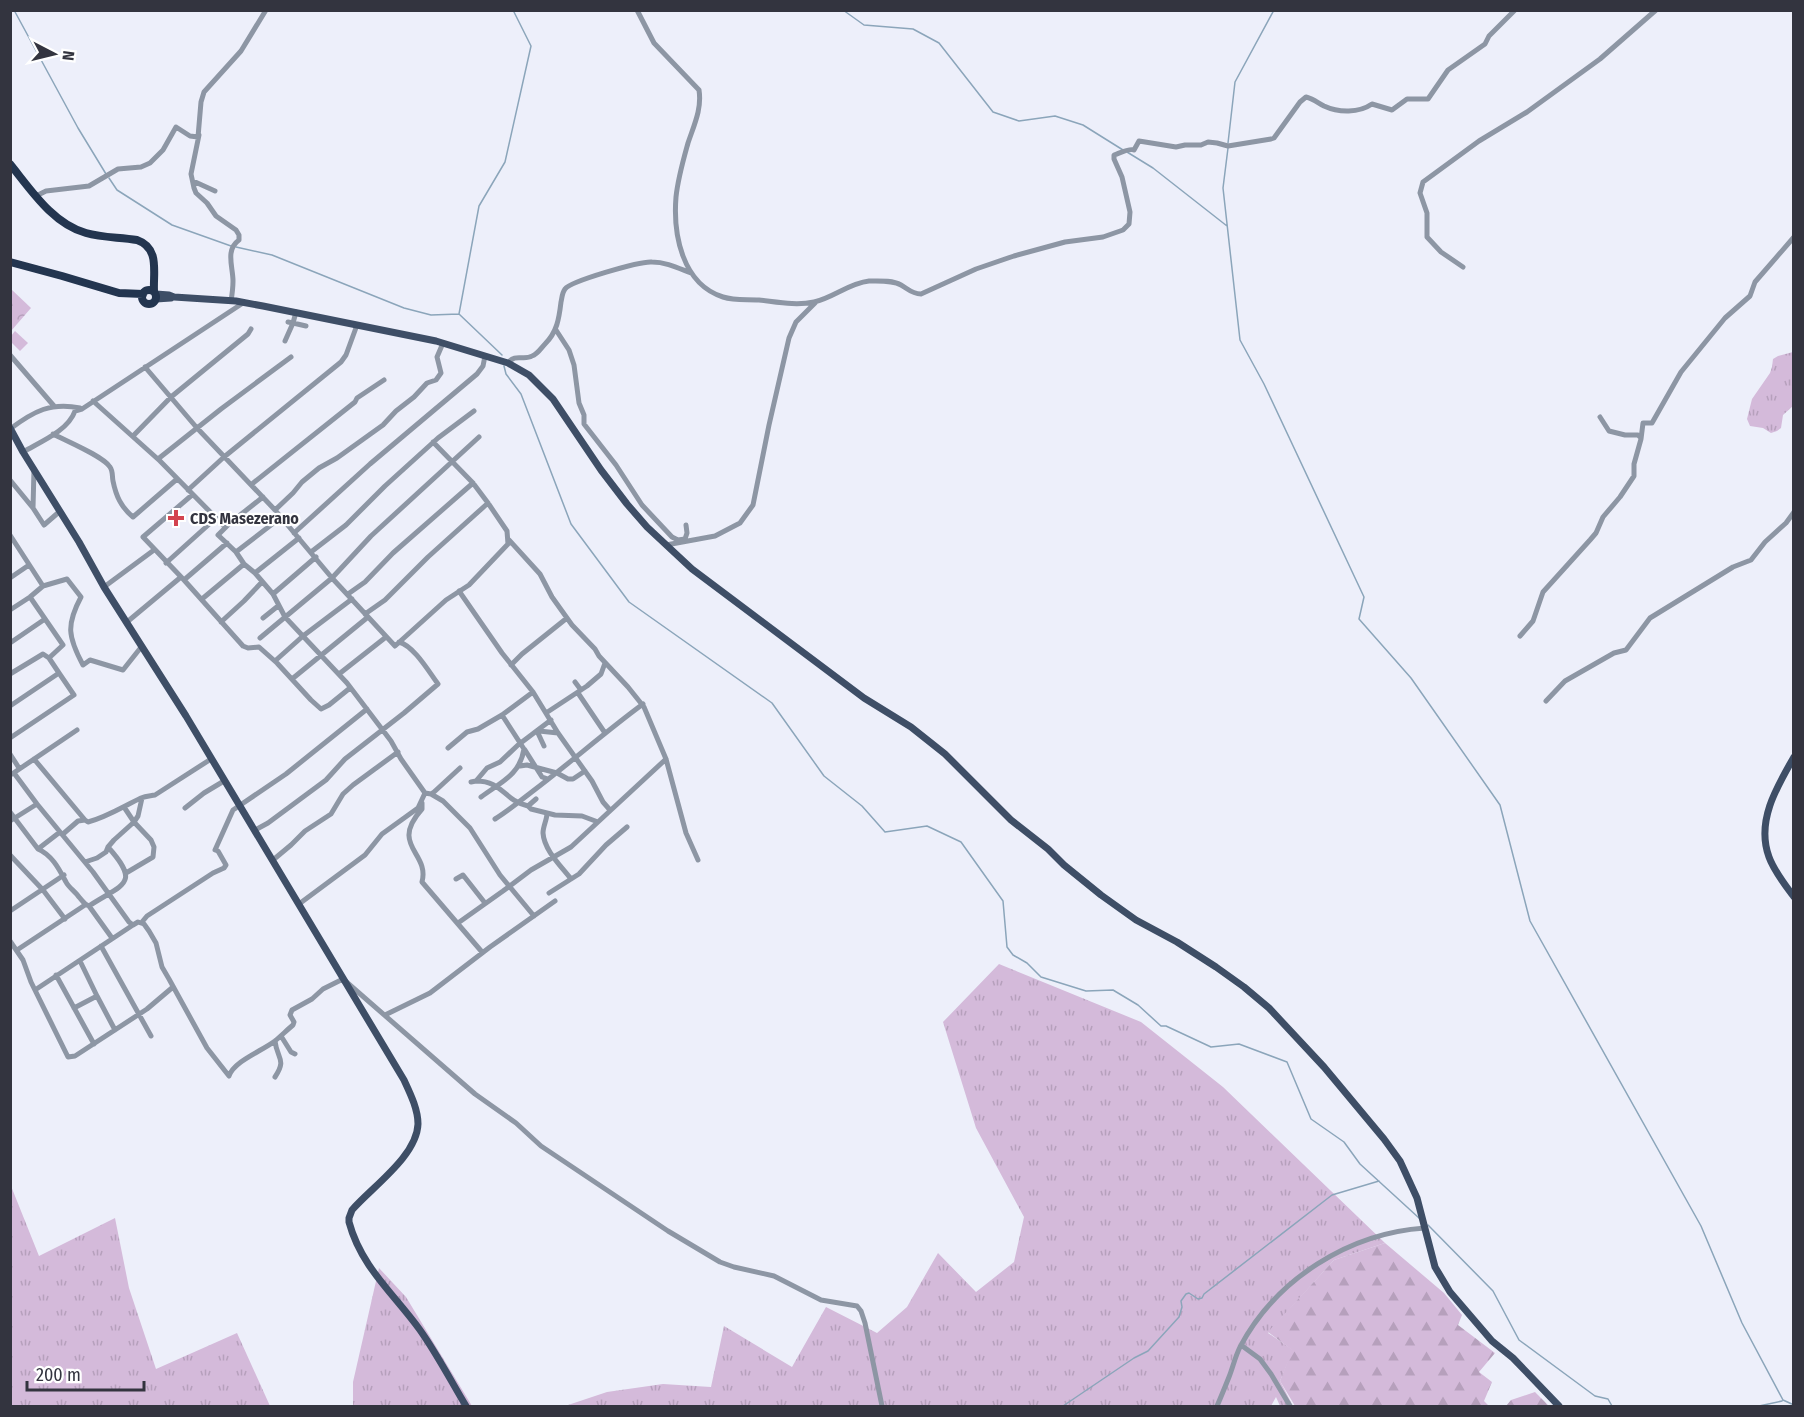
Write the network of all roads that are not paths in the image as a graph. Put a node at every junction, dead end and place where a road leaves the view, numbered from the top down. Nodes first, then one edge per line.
1 (266, 10) edge
2 (637, 10) edge
3 (1515, 10) edge
4 (1656, 10) edge
5 (199, 134) junction
6 (10, 164) edge
7 (194, 181) junction
8 (215, 191) dead end
9 (36, 196) junction
10 (1794, 237) edge
11 (10, 262) edge
12 (1464, 267) dead end
13 (691, 273) junction
14 (150, 295) junction
15 (231, 301) junction
16 (816, 302) junction
17 (243, 303) junction
18 (296, 312) junction
19 (290, 322) junction
20 (357, 325) junction
21 (306, 326) dead end
22 (251, 329) dead end
23 (556, 330) junction
24 (285, 341) dead end
25 (443, 343) junction
26 (10, 355) edge
27 (485, 356) junction
28 (291, 357) dead end
29 (508, 363) junction
30 (145, 367) junction
31 (384, 380) dead end
32 (171, 397) junction
33 (93, 401) junction
34 (54, 406) junction
35 (82, 409) junction
36 (474, 411) dead end
37 (1600, 417) dead end
38 (11, 428) edge
39 (197, 428) junction
40 (53, 434) junction
41 (133, 436) junction
42 (478, 437) dead end
43 (1641, 439) junction
44 (433, 442) junction
45 (23, 452) junction
46 (224, 457) junction
47 (158, 459) junction
48 (452, 462) junction
49 (34, 470) junction
50 (177, 479) junction
51 (10, 480) edge
52 (474, 483) junction
53 (252, 484) junction
54 (190, 493) junction
55 (263, 497) junction
56 (489, 503) junction
57 (33, 508) junction
58 (275, 510) junction
59 (59, 512) junction
60 (1794, 512) edge
61 (216, 518) junction
62 (280, 518) junction
63 (686, 525) dead end
64 (225, 527) junction
65 (294, 533) junction
66 (10, 534) edge
67 (299, 538) junction
68 (509, 540) junction
69 (13, 543) edge
70 (227, 543) junction
71 (666, 545) junction
72 (154, 549) junction
73 (236, 552) junction
74 (314, 555) junction
75 (166, 562) junction
76 (244, 564) junction
77 (29, 565) junction
78 (255, 573) junction
79 (332, 578) junction
80 (10, 579) edge
81 (183, 579) junction
82 (262, 582) junction
83 (43, 586) junction
84 (104, 587) junction
85 (459, 591) junction
86 (273, 594) junction
87 (350, 596) junction
88 (30, 597) junction
89 (202, 599) junction
90 (278, 606) junction
91 (10, 610) edge
92 (367, 616) junction
93 (285, 617) junction
94 (263, 618) dead end
95 (567, 618) junction
96 (45, 619) junction
97 (127, 622) junction
98 (221, 622) junction
99 (303, 636) junction
100 (1520, 636) dead end
101 (386, 637) junction
102 (260, 638) dead end
103 (399, 642) junction
104 (10, 643) edge
105 (142, 646) junction
106 (321, 656) junction
107 (49, 658) junction
108 (275, 661) junction
109 (606, 663) junction
110 (511, 665) junction
111 (59, 673) junction
112 (10, 674) edge
113 (339, 674) junction
114 (292, 679) junction
115 (575, 682) dead end
116 (350, 688) junction
117 (533, 692) junction
118 (580, 692) junction
119 (1546, 701) dead end
120 (642, 704) junction
121 (10, 706) edge
122 (367, 709) junction
123 (546, 713) junction
124 (502, 715) junction
125 (551, 720) junction
126 (76, 730) dead end
127 (383, 730) junction
128 (537, 731) junction
129 (605, 733) junction
130 (558, 734) junction
131 (10, 738) edge
132 (523, 746) junction
133 (544, 746) dead end
134 (448, 748) dead end
135 (398, 752) junction
136 (10, 754) edge
137 (576, 758) junction
138 (1794, 758) edge
139 (34, 759) junction
140 (211, 759) junction
141 (666, 759) junction
142 (520, 766) junction
143 (536, 767) junction
144 (19, 768) junction
145 (460, 768) dead end
146 (585, 771) junction
147 (557, 772) junction
148 (12, 774) edge
149 (548, 779) junction
150 (224, 781) junction
151 (497, 785) junction
152 (428, 794) junction
153 (481, 797) dead end
154 (142, 798) junction
155 (536, 799) dead end
156 (422, 803) junction
157 (517, 803) junction
158 (37, 804) junction
159 (239, 805) junction
160 (528, 806) junction
161 (124, 807) junction
162 (186, 808) dead end
163 (610, 810) junction
164 (10, 812) edge
165 (546, 813) junction
166 (495, 819) dead end
167 (13, 820) edge
168 (85, 820) junction
169 (134, 822) junction
170 (598, 822) junction
171 (627, 827) dead end
172 (255, 830) junction
173 (62, 833) junction
174 (108, 847) junction
175 (38, 849) junction
176 (10, 855) edge
177 (555, 857) junction
178 (273, 860) junction
179 (698, 861) dead end
180 (85, 862) junction
181 (126, 873) junction
182 (64, 875) junction
183 (456, 879) dead end
184 (571, 879) junction
185 (510, 886) junction
186 (43, 890) junction
187 (108, 893) junction
188 (549, 893) dead end
189 (1794, 897) edge
190 (555, 901) dead end
191 (485, 903) junction
192 (299, 904) junction
193 (87, 906) junction
194 (10, 911) edge
195 (534, 916) junction
196 (65, 919) junction
197 (142, 922) junction
198 (458, 923) junction
199 (133, 925) junction
200 (112, 938) junction
201 (10, 941) edge
202 (101, 946) junction
203 (17, 950) junction
204 (482, 952) junction
205 (80, 961) junction
206 (56, 975) junction
207 (343, 979) junction
208 (174, 987) junction
209 (35, 990) junction
210 (97, 996) junction
211 (74, 1008) junction
212 (138, 1015) junction
213 (385, 1015) junction
214 (115, 1030) junction
215 (151, 1036) dead end
216 (280, 1036) junction
217 (275, 1041) junction
218 (94, 1044) junction
219 (295, 1054) dead end
220 (274, 1077) dead end
221 (1425, 1228) junction
222 (1241, 1345) junction
223 (466, 1407) edge
224 (882, 1407) edge
225 (1217, 1407) edge
226 (1290, 1407) edge
227 (1559, 1407) edge

1 - 5 street
2 - 13 street
3 - 16 street
4 - 12 street
5 - 7 street
5 - 9 street
6 - 9 highway
7 - 8 street
7 - 15 street
9 - 14 highway
10 - 43 street
11 - 14 highway
13 - 16 street
13 - 23 street
14 - 15 main road
15 - 17 main road
16 - 71 street
17 - 18 main road
17 - 30 street
18 - 19 street
18 - 20 main road
19 - 21 street
19 - 24 street
20 - 25 main road
20 - 46 street
22 - 32 street
23 - 29 street
23 - 63 street
25 - 27 main road
25 - 58 street
26 - 34 street
27 - 29 main road
27 - 65 street
28 - 39 street
29 - 71 main road
30 - 32 street
30 - 33 street
31 - 53 street
32 - 39 street
32 - 41 street
33 - 35 street
33 - 41 street
34 - 35 street
34 - 38 street
35 - 40 street
36 - 44 street
37 - 43 street
38 - 45 main road
39 - 46 street
39 - 47 street
40 - 45 street
40 - 50 street
41 - 47 street
42 - 48 street
43 - 100 street
44 - 48 street
44 - 74 street
45 - 49 main road
46 - 53 street
46 - 54 street
47 - 50 street
48 - 52 street
48 - 79 street
49 - 57 street
49 - 59 main road
50 - 54 street
51 - 57 street
52 - 56 street
52 - 87 street
53 - 55 street
54 - 61 street
54 - 72 street
55 - 58 street
55 - 64 street
56 - 68 street
56 - 92 street
57 - 59 street
58 - 62 street
59 - 84 main road
60 - 119 street
61 - 64 street
61 - 75 street
62 - 65 street
62 - 73 street
64 - 70 street
65 - 67 street
66 - 69 street
67 - 74 street
67 - 78 street
68 - 85 street
68 - 95 street
69 - 77 street
70 - 73 street
70 - 81 street
71 - 221 main road
72 - 75 street
72 - 84 street
73 - 76 street
74 - 79 street
74 - 86 street
75 - 81 street
76 - 78 street
76 - 89 street
77 - 80 street
77 - 83 street
78 - 82 street
79 - 87 street
79 - 93 street
81 - 89 street
81 - 97 street
82 - 86 street
82 - 98 street
83 - 88 street
83 - 105 street
84 - 97 main road
85 - 103 street
85 - 110 street
86 - 90 street
87 - 92 street
87 - 99 street
88 - 91 street
88 - 96 street
89 - 98 street
90 - 93 street
90 - 94 street
92 - 101 street
92 - 106 street
93 - 99 street
93 - 102 street
95 - 109 street
95 - 110 street
96 - 104 street
96 - 107 street
97 - 105 main road
98 - 108 street
99 - 106 street
99 - 108 street
101 - 103 street
101 - 113 street
103 - 127 street
105 - 140 main road
106 - 113 street
106 - 114 street
107 - 111 street
107 - 112 street
108 - 114 street
109 - 118 street
109 - 120 street
110 - 117 street
111 - 121 street
111 - 131 street
113 - 116 street
114 - 116 street
115 - 118 street
116 - 122 street
117 - 123 street
117 - 124 street
118 - 123 street
118 - 129 street
120 - 129 street
120 - 141 street
122 - 127 street
122 - 159 street
123 - 125 street
124 - 132 street
124 - 134 street
125 - 128 street
125 - 130 street
126 - 139 street
127 - 135 street
127 - 172 street
128 - 130 street
128 - 132 street
128 - 133 street
129 - 137 street
130 - 137 street
132 - 142 street
132 - 143 street
132 - 151 street
135 - 152 street
135 - 178 street
136 - 144 street
137 - 146 street
137 - 147 street
138 - 189 main road
139 - 144 street
139 - 168 street
140 - 150 main road
140 - 154 street
141 - 163 street
141 - 179 street
142 - 143 street
142 - 151 street
143 - 147 street
143 - 149 street
144 - 148 street
145 - 152 street
146 - 147 street
146 - 163 street
147 - 149 street
148 - 158 street
149 - 157 street
150 - 159 main road
150 - 162 street
151 - 153 street
151 - 157 street
152 - 156 street
152 - 185 street
154 - 161 street
154 - 169 street
155 - 160 street
156 - 192 street
156 - 198 street
157 - 160 street
157 - 166 street
158 - 167 street
158 - 173 street
159 - 172 main road
159 - 197 street
160 - 165 street
161 - 168 street
161 - 169 street
163 - 170 street
164 - 167 street
165 - 170 street
165 - 177 street
167 - 175 street
168 - 173 street
169 - 174 street
169 - 181 street
170 - 177 street
171 - 184 street
172 - 178 main road
173 - 175 street
173 - 180 street
174 - 180 street
174 - 181 street
175 - 182 street
176 - 186 street
177 - 184 street
177 - 185 street
178 - 192 main road
180 - 187 street
181 - 187 street
182 - 186 street
182 - 193 street
183 - 191 street
184 - 188 street
185 - 191 street
185 - 195 street
186 - 194 street
186 - 196 street
187 - 193 street
187 - 199 street
190 - 195 street
191 - 198 street
192 - 207 main road
193 - 196 street
193 - 200 street
195 - 204 street
196 - 203 street
197 - 199 street
197 - 208 street
198 - 204 street
199 - 200 street
200 - 202 street
201 - 203 street
202 - 205 street
202 - 212 street
203 - 209 street
204 - 213 street
205 - 206 street
205 - 210 street
206 - 209 street
206 - 211 street
207 - 213 street
207 - 216 street
207 - 223 main road
208 - 212 street
208 - 217 street
209 - 218 street
210 - 211 street
210 - 214 street
211 - 218 street
212 - 214 street
212 - 215 street
213 - 224 street
214 - 218 street
216 - 217 street
216 - 219 street
217 - 220 street
221 - 222 street
221 - 227 main road
222 - 225 street
222 - 226 street

